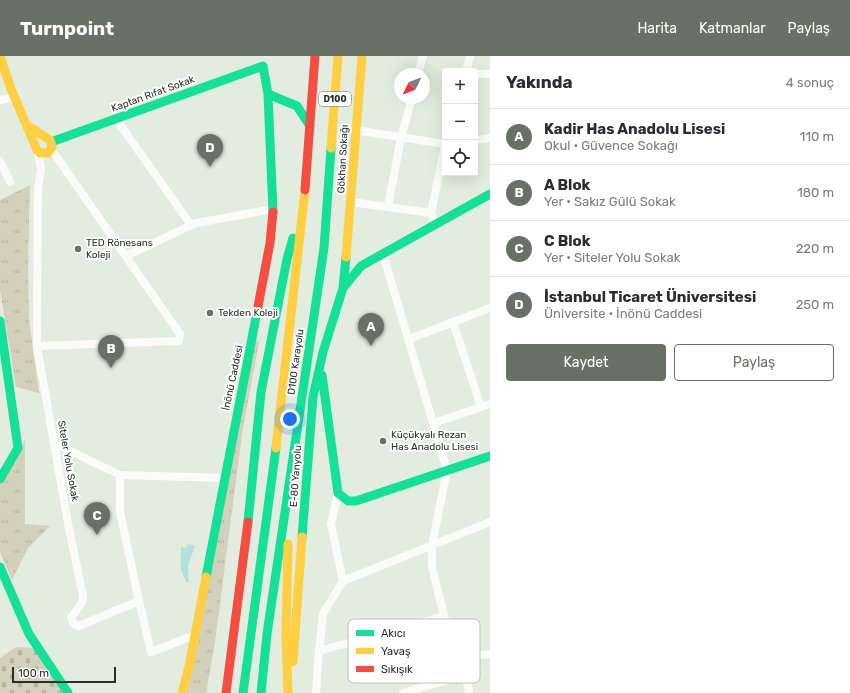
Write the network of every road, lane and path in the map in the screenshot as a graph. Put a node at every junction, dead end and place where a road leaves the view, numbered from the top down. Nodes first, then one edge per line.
1 (0, 56) edge
2 (315, 56) edge
3 (338, 56) edge
4 (345, 56) edge
5 (362, 56) edge
6 (423, 56) edge
7 (470, 56) edge
8 (305, 63) dead end
9 (263, 66) joint
10 (420, 68) edge
11 (467, 68) edge
12 (478, 74) edge
13 (490, 74) edge
14 (268, 94) junction
15 (14, 97) junction
16 (0, 100) edge
17 (410, 104) edge
18 (116, 119) junction
19 (28, 126) junction
20 (310, 126) junction
21 (355, 130) junction
22 (401, 138) junction
23 (490, 138) edge
24 (478, 140) edge
25 (331, 142) junction
26 (49, 143) junction
27 (442, 145) edge
28 (37, 150) junction
29 (0, 160) edge
30 (442, 160) edge
31 (10, 182) dead end
32 (490, 194) edge
33 (305, 196) junction
34 (351, 202) junction
35 (388, 206) junction
36 (272, 209) junction
37 (431, 213) junction
38 (435, 224) junction
39 (191, 225) junction
40 (383, 254) junction
41 (126, 256) junction
42 (346, 264) junction
43 (361, 266) junction
44 (343, 288) junction
45 (490, 308) edge
46 (0, 321) edge
47 (453, 322) junction
48 (410, 339) junction
49 (37, 346) junction
50 (322, 358) junction
51 (490, 404) edge
52 (481, 407) junction
53 (328, 420) junction
54 (434, 423) junction
55 (54, 442) junction
56 (308, 450) junction
57 (490, 456) edge
58 (447, 470) junction
59 (120, 475) junction
60 (290, 477) junction
61 (225, 478) junction
62 (0, 479) edge
63 (338, 493) junction
64 (490, 522) edge
65 (432, 545) junction
66 (1, 568) edge
67 (343, 581) junction
68 (139, 602) junction
69 (444, 616) junction
70 (433, 619) edge
71 (445, 619) edge
72 (195, 635) junction
73 (348, 643) edge
74 (318, 651) junction
75 (490, 654) edge
76 (247, 655) junction
77 (480, 655) edge
78 (438, 683) edge
79 (466, 683) edge
80 (68, 693) edge
81 (182, 693) edge
82 (226, 693) edge
83 (239, 693) edge
84 (243, 693) edge
85 (261, 693) edge
86 (289, 693) edge
87 (316, 693) edge
88 (403, 693) edge
89 (470, 693) edge

1 - 15 main road
2 - 20 main road, D100 Karayolu / D100
3 - 25 main road, D100 Karayolu / D100
4 - 25 main road
5 - 21 main road, Gökhan Sokağı
6 - 10 street
7 - 11 street
8 - 20 main road
9 - 14 main road, İnönü Caddesi
9 - 18 main road, Kaptan Rıfat Sokak
12 - 13 street
14 - 20 main road
14 - 36 main road, İnönü Caddesi
15 - 16 street
15 - 19 main road
17 - 22 street
18 - 26 main road, Kaptan Rıfat Sokak
18 - 39 street
19 - 26 main road
19 - 28 main road
20 - 33 main road, D100 Karayolu / D100
21 - 22 street
21 - 34 main road, Gökhan Sokağı
22 - 27 street
22 - 35 street
23 - 24 street
25 - 60 main road, D100 Karayolu / D100
26 - 28 main road, Kaptan Rıfat Sokak
26 - 28 main road
26 - 41 street
28 - 49 street, Siteler Yolu Sokak
29 - 31 street
30 - 37 street
32 - 38 main road
33 - 76 main road, D100 Karayolu / D100
33 - 82 main road
34 - 35 street
34 - 42 main road, Gökhan Sokağı
35 - 37 street
36 - 39 street
36 - 61 main road, İnönü Caddesi
37 - 38 street
38 - 40 main road
39 - 41 street
40 - 43 main road
40 - 48 street
41 - 49 street
42 - 43 main road
42 - 44 main road, E-80 Yanyolu
43 - 44 main road
44 - 50 main road, E-80 Yanyolu
45 - 47 street
46 - 62 main road
47 - 48 street
47 - 52 street
48 - 54 street
49 - 55 street, Siteler Yolu Sokak
50 - 53 main road
50 - 56 main road, E-80 Yanyolu
51 - 52 street
52 - 54 street
53 - 56 main road
53 - 63 main road
54 - 58 street
55 - 59 street
55 - 68 street, Siteler Yolu Sokak
56 - 86 main road, E-80 Yanyolu
57 - 58 main road
58 - 63 main road
58 - 65 street
59 - 61 street
59 - 68 street
60 - 85 main road, D100 Karayolu / D100
60 - 86 main road
61 - 72 main road, İnönü Caddesi
63 - 67 street
64 - 65 street
65 - 67 street
65 - 69 street
66 - 80 main road
67 - 74 street
68 - 72 street
69 - 70 street
69 - 71 street
72 - 81 main road, İnönü Caddesi
73 - 74 street
74 - 87 street
75 - 77 street
76 - 83 main road
76 - 84 main road, D100 Karayolu / D100
78 - 88 street
79 - 89 street

